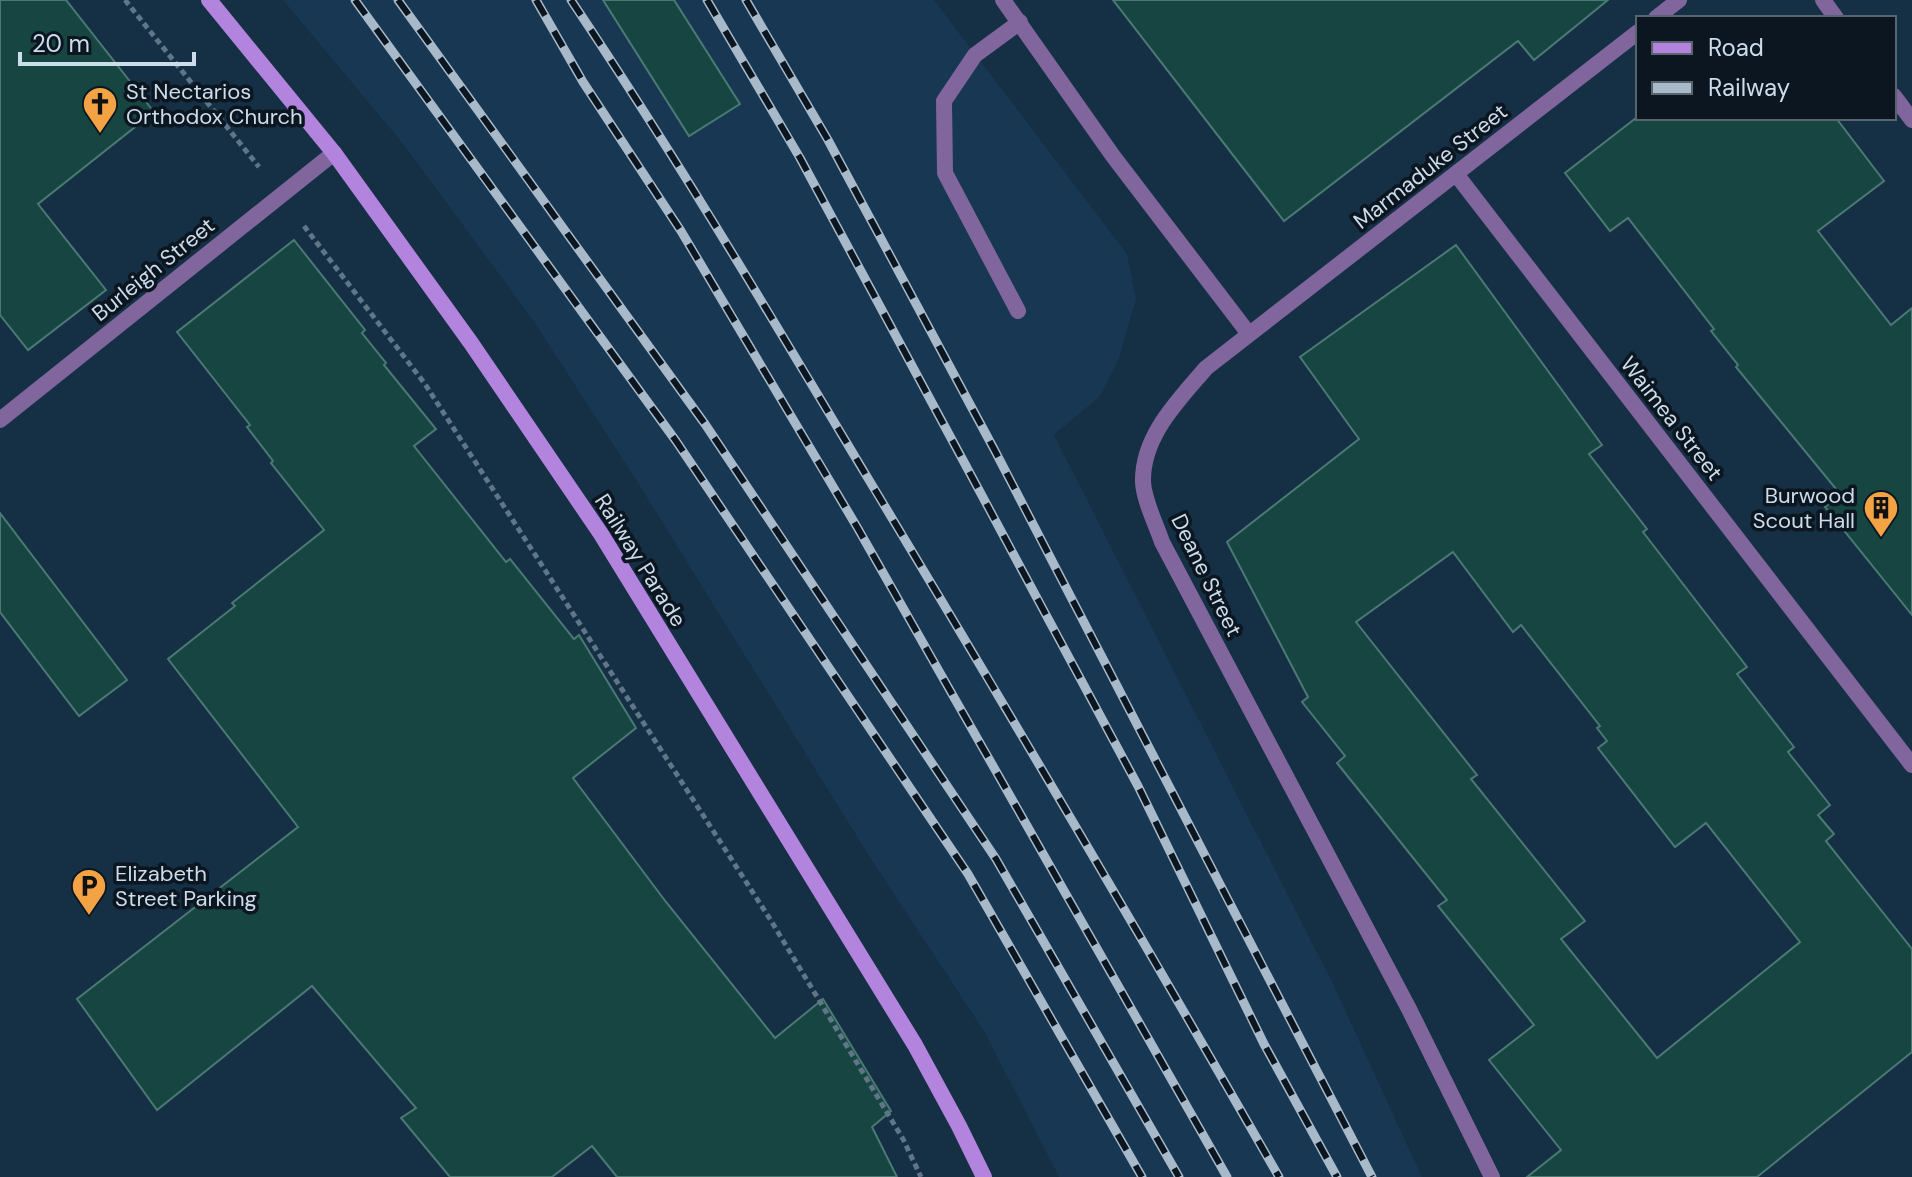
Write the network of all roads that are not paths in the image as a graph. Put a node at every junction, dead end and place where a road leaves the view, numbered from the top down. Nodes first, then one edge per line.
1 (209, 0) edge
2 (1003, 0) edge
3 (1679, 0) edge
4 (1659, 16) edge
5 (1020, 22) junction
6 (1636, 34) edge
7 (1896, 99) edge
8 (1912, 120) edge
9 (334, 153) junction
10 (1456, 174) junction
11 (1018, 311) dead end
12 (1249, 334) junction
13 (0, 420) edge
14 (1912, 765) edge
15 (984, 1177) edge
16 (1492, 1177) edge

1 - 9 main road, Railway Parade
2 - 5 street
3 - 4 street
5 - 11 street
5 - 12 street
6 - 10 street, Marmaduke Street
7 - 8 street
9 - 13 street, Burleigh Street
9 - 15 main road, Railway Parade
10 - 12 street, Marmaduke Street
10 - 14 street, Waimea Street
12 - 16 street, Deane Street

